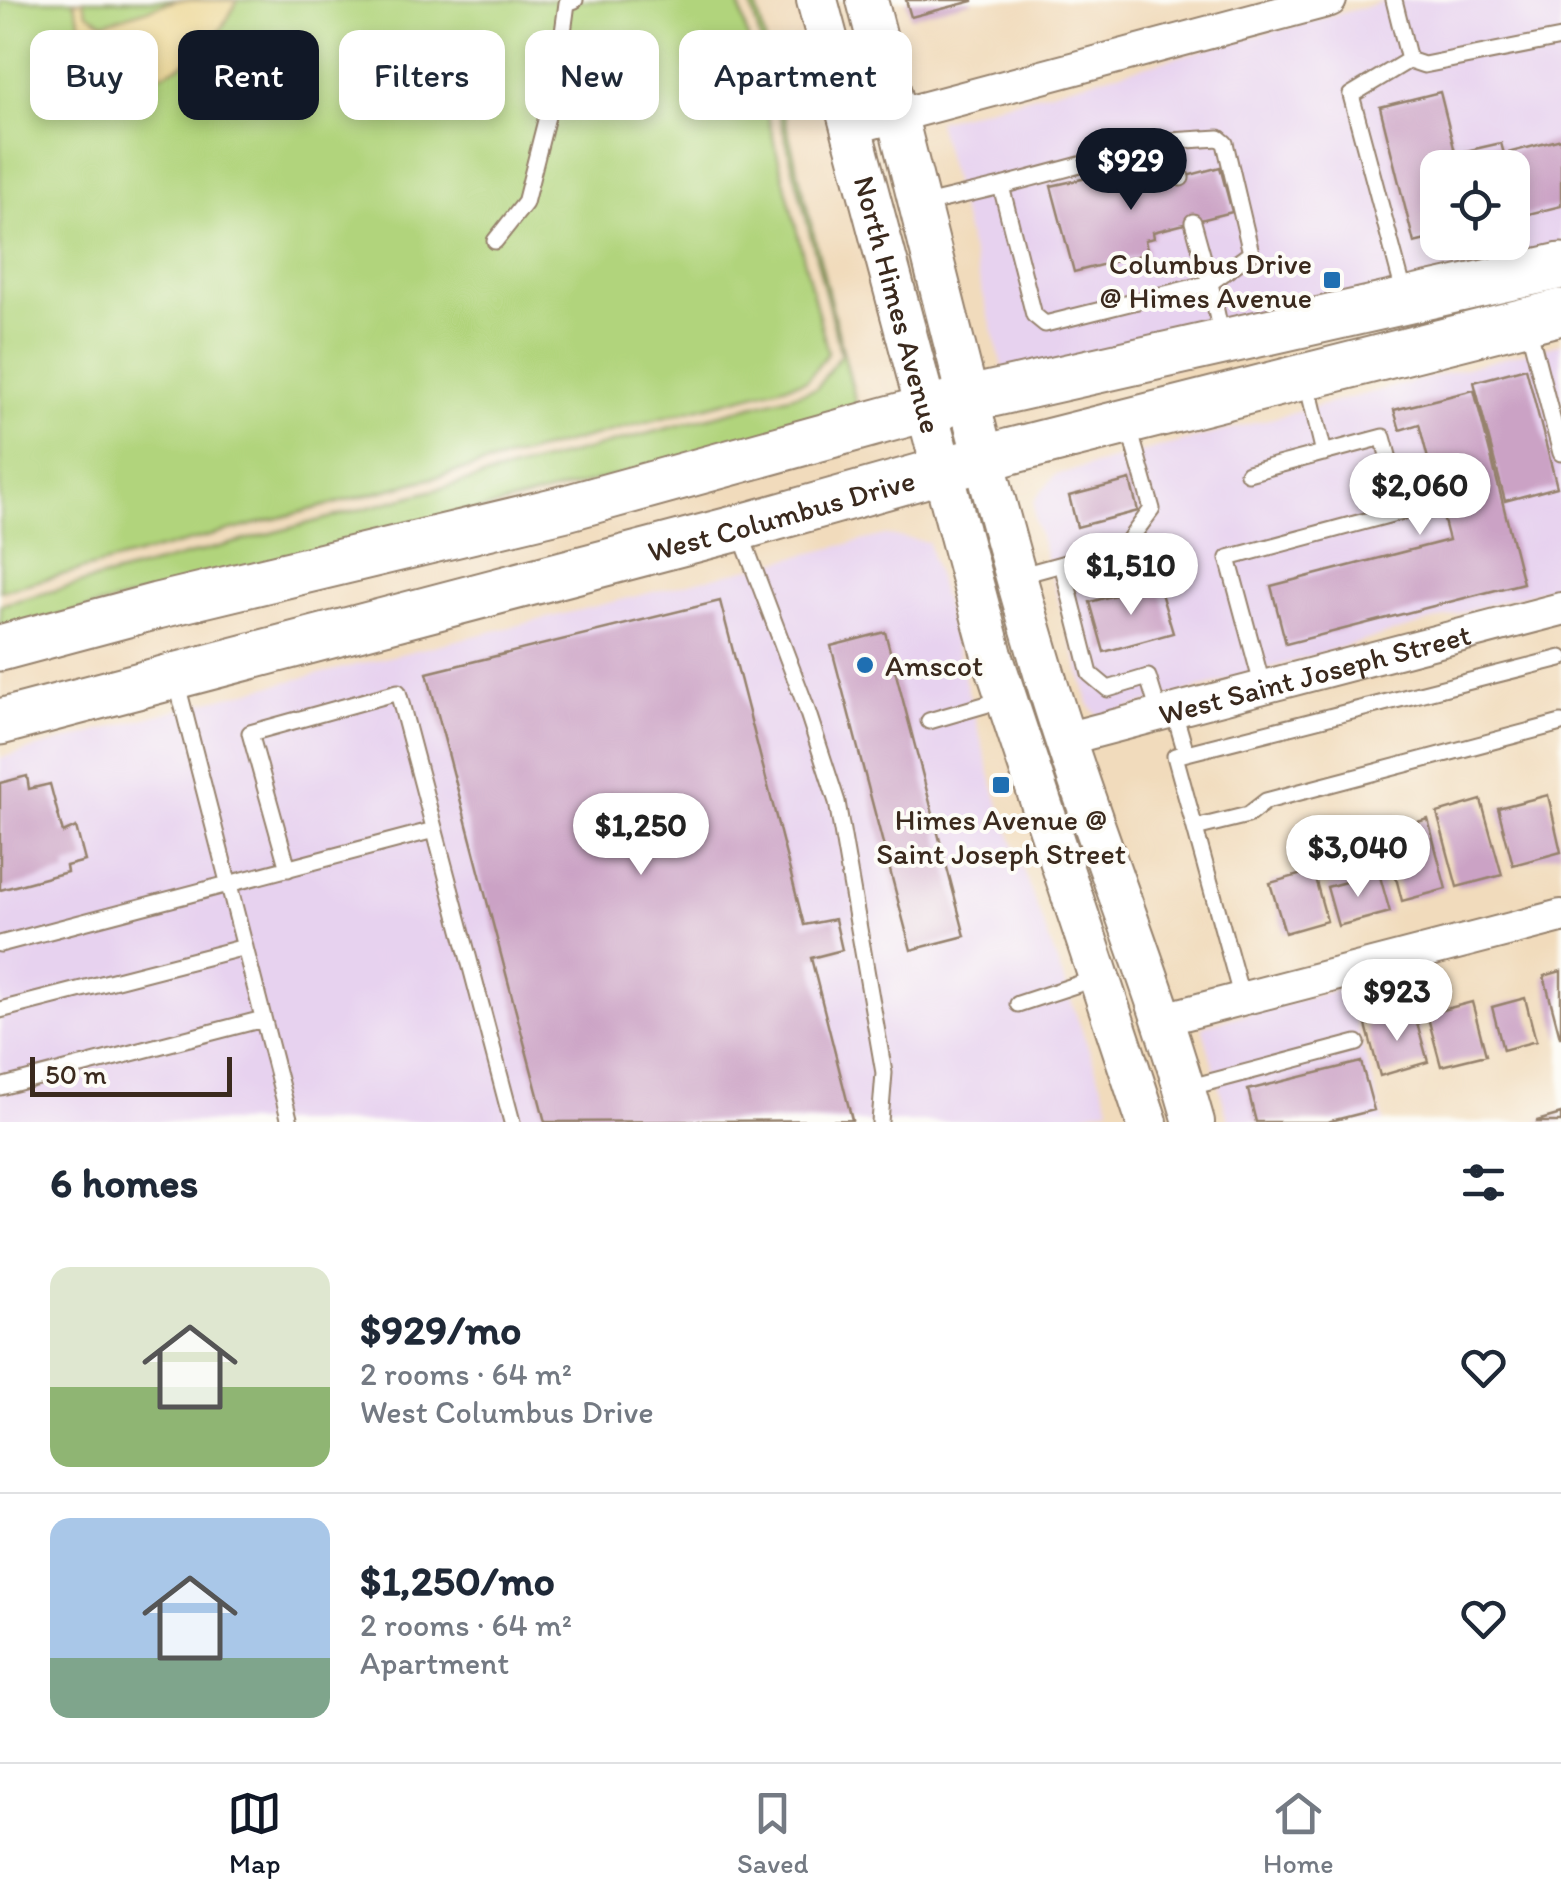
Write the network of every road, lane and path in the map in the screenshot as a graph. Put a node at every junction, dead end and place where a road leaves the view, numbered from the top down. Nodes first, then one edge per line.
1 (576, 0) edge
2 (817, 0) edge
3 (868, 0) edge
4 (1330, 0) edge
5 (1394, 0) edge
6 (876, 30) edge
7 (1561, 38) edge
8 (1409, 60) junction
9 (912, 112) edge
10 (882, 120) edge
11 (899, 120) edge
12 (851, 128) junction
13 (1170, 142) junction
14 (1181, 178) dead end
15 (1000, 186) junction
16 (921, 204) junction
17 (1192, 222) dead end
18 (494, 241) dead end
19 (1561, 266) edge
20 (1210, 283) junction
21 (1406, 300) junction
22 (1544, 317) edge
23 (1223, 342) junction
24 (1306, 378) junction
25 (969, 400) junction
26 (925, 408) junction
27 (1128, 424) junction
28 (1324, 453) junction
29 (1561, 453) edge
30 (985, 459) junction
31 (940, 471) junction
32 (1248, 474) dead end
33 (738, 528) junction
34 (1062, 564) junction
35 (1017, 576) junction
36 (157, 606) junction
37 (1561, 609) edge
38 (0, 648) edge
39 (1561, 658) edge
40 (175, 676) junction
41 (1263, 688) junction
42 (1005, 699) junction
43 (1167, 714) junction
44 (929, 721) dead end
45 (0, 722) edge
46 (1561, 723) edge
47 (1065, 739) junction
48 (1181, 754) junction
49 (1195, 828) junction
50 (434, 830) junction
51 (288, 868) junction
52 (229, 884) junction
53 (1561, 916) edge
54 (0, 944) edge
55 (244, 946) junction
56 (1102, 976) junction
57 (1242, 999) junction
58 (1018, 1004) dead end
59 (0, 1010) edge
60 (263, 1019) junction
61 (1164, 1019) junction
62 (1357, 1042) dead end
63 (1133, 1071) junction
64 (0, 1087) edge
65 (1190, 1105) edge
66 (290, 1122) edge
67 (512, 1122) edge
68 (880, 1122) edge
69 (1148, 1122) edge
70 (1160, 1122) edge

1 - 18 lane
2 - 12 street, North Himes Avenue
3 - 6 street, North Himes Avenue
4 - 9 street
5 - 8 lane
7 - 8 lane
8 - 21 lane
10 - 12 street
11 - 16 street, North Himes Avenue
12 - 26 street, North Himes Avenue
13 - 14 lane
13 - 15 lane
13 - 20 lane
15 - 16 lane
15 - 20 lane
16 - 25 street, North Himes Avenue
17 - 20 lane
19 - 21 main road
20 - 23 lane
21 - 23 main road
22 - 24 main road, West Columbus Drive
22 - 29 lane
23 - 25 main road
24 - 27 main road, West Columbus Drive
24 - 28 lane
25 - 26 main road
25 - 30 street, North Himes Avenue
26 - 31 street, North Himes Avenue
26 - 36 main road
27 - 30 main road, West Columbus Drive
27 - 34 lane
28 - 32 lane
28 - 41 lane
30 - 31 main road, West Columbus Drive
30 - 35 street, North Himes Avenue
31 - 33 main road, West Columbus Drive
31 - 42 street, North Himes Avenue
33 - 40 main road, West Columbus Drive
33 - 68 lane
34 - 35 lane
34 - 43 lane
35 - 47 street, North Himes Avenue
36 - 38 main road
36 - 40 main road
37 - 41 street, West Saint Joseph Street
39 - 48 lane
40 - 45 main road, West Columbus Drive
40 - 52 lane
41 - 43 street, West Saint Joseph Street
42 - 44 lane
42 - 56 street, North Himes Avenue
43 - 47 street, West Saint Joseph Street
43 - 48 lane
46 - 49 lane
47 - 61 street, North Himes Avenue
48 - 49 lane
49 - 57 lane
50 - 51 lane
50 - 51 lane
50 - 67 lane
51 - 52 lane
52 - 54 lane
52 - 55 lane
53 - 57 street
55 - 59 lane
55 - 60 lane
56 - 58 lane
56 - 63 street, North Himes Avenue
57 - 61 street
60 - 64 lane
60 - 66 lane
61 - 65 street, North Himes Avenue
62 - 65 lane
63 - 69 street, North Himes Avenue
63 - 70 street

